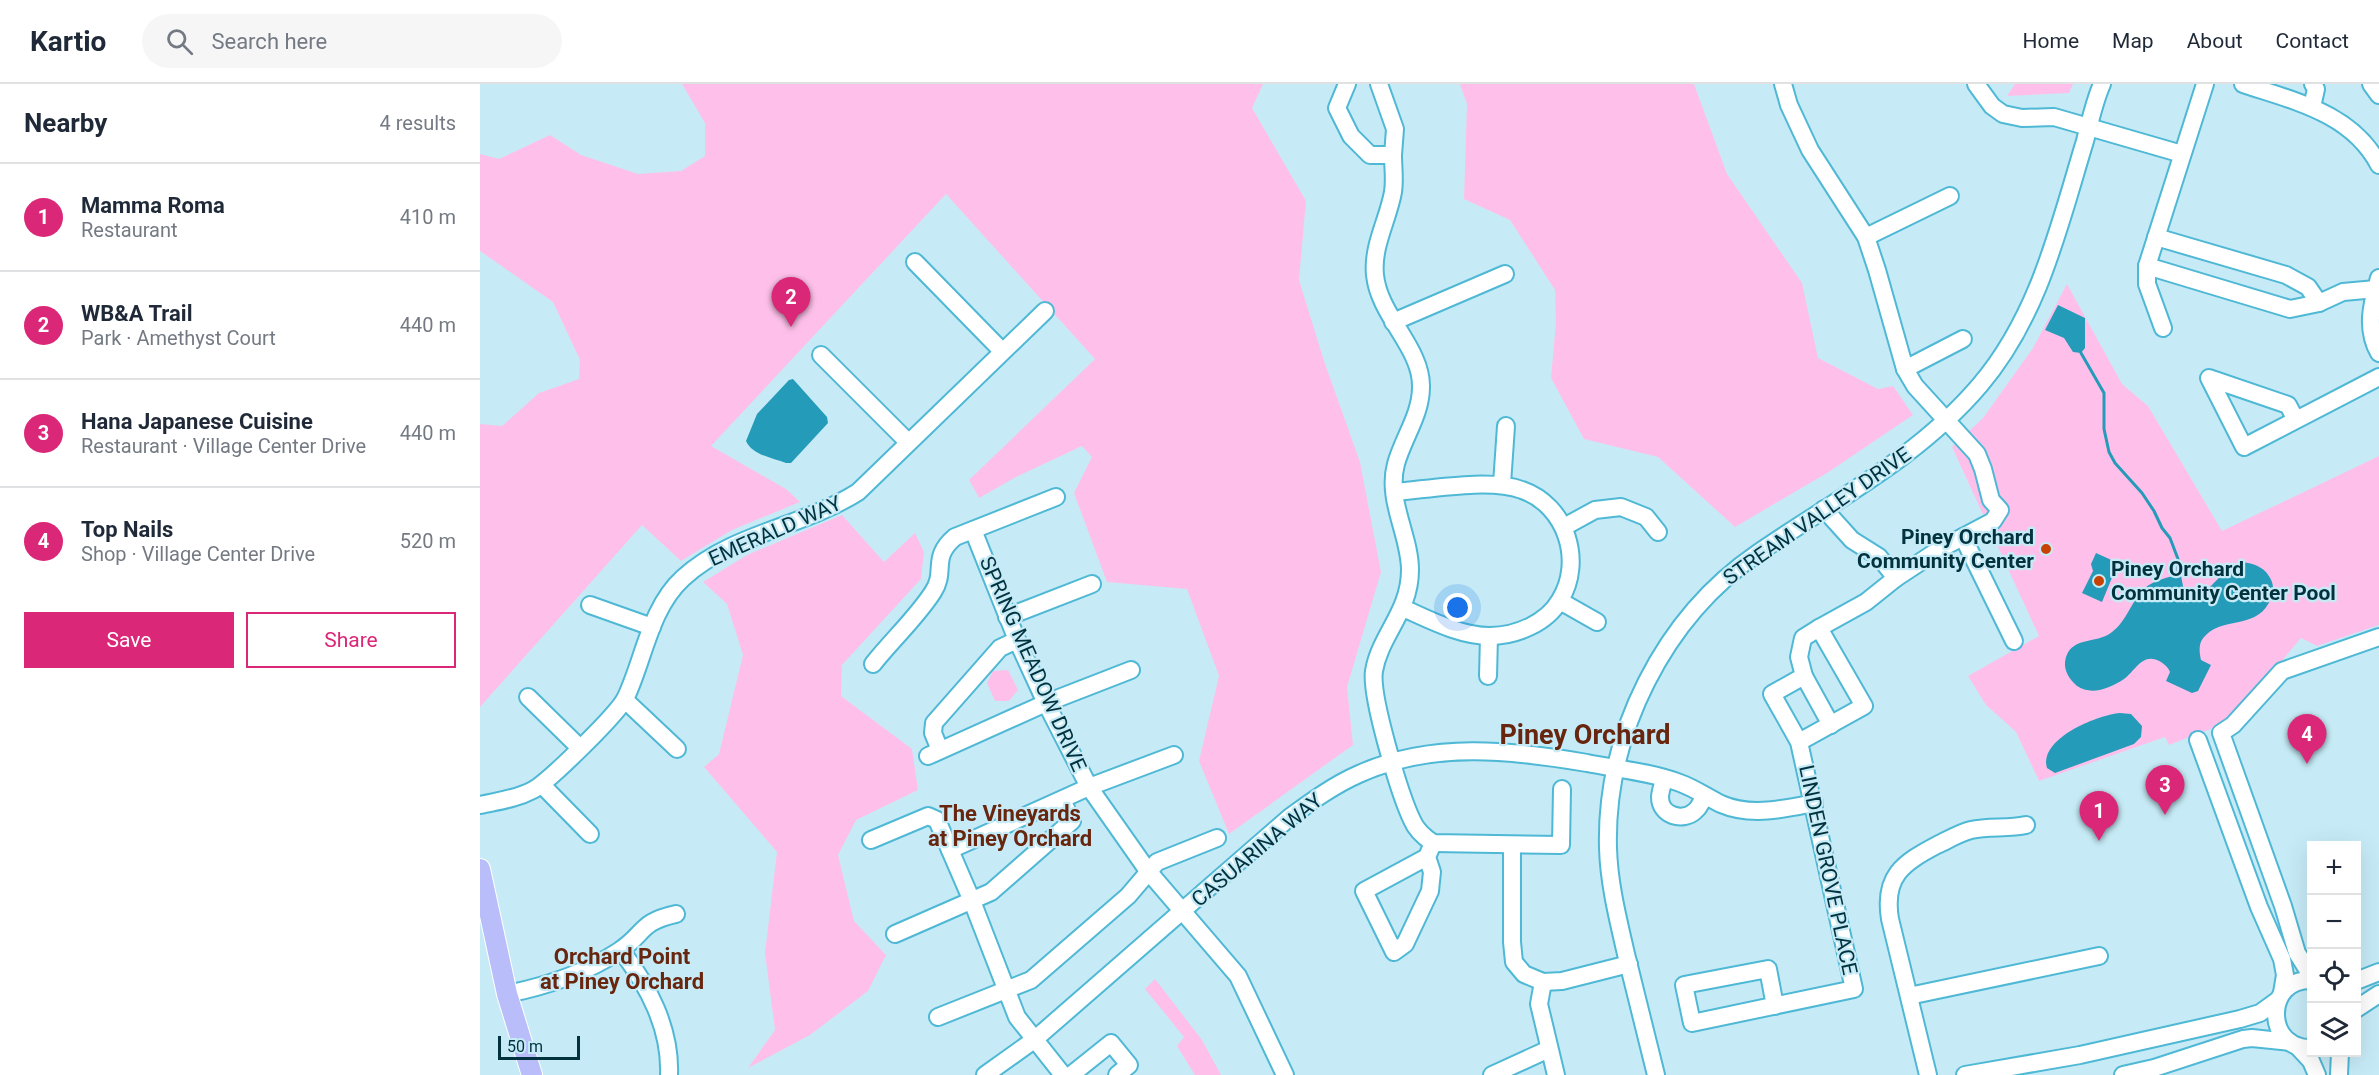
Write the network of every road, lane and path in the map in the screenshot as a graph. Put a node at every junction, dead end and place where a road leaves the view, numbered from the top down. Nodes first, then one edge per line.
1 (1347, 84) edge
2 (1379, 84) edge
3 (1783, 84) edge
4 (1976, 84) edge
5 (2102, 84) edge
6 (2205, 84) edge
7 (2243, 84) edge
8 (2313, 84) edge
9 (2371, 84) edge
10 (2379, 95) edge
11 (2312, 107) junction
12 (2089, 127) junction
13 (2182, 154) junction
14 (1393, 155) junction
15 (2379, 165) edge
16 (1950, 196) dead end
17 (1866, 237) junction
18 (2156, 237) junction
19 (915, 262) dead end
20 (2147, 266) junction
21 (1505, 274) dead end
22 (2377, 284) edge
23 (2319, 303) junction
24 (1045, 311) dead end
25 (1393, 322) junction
26 (2163, 328) dead end
27 (1963, 339) dead end
28 (1002, 351) junction
29 (2379, 353) edge
30 (821, 355) dead end
31 (1905, 369) junction
32 (2379, 377) edge
33 (1947, 420) junction
34 (2296, 420) junction
35 (1506, 426) dead end
36 (908, 442) junction
37 (1502, 484) junction
38 (1395, 492) junction
39 (1056, 497) dead end
40 (1824, 509) junction
41 (1564, 527) junction
42 (973, 530) junction
43 (1658, 532) dead end
44 (1963, 537) junction
45 (1896, 578) junction
46 (1092, 584) dead end
47 (1560, 601) junction
48 (590, 605) dead end
49 (1403, 608) junction
50 (1007, 617) junction
51 (1597, 622) dead end
52 (652, 627) junction
53 (1819, 628) junction
54 (1489, 636) junction
55 (2379, 637) edge
56 (1017, 640) junction
57 (2014, 641) dead end
58 (873, 664) dead end
59 (1131, 670) dead end
60 (1488, 676) dead end
61 (1804, 676) junction
62 (528, 697) dead end
63 (625, 700) junction
64 (1046, 703) junction
65 (1831, 725) junction
66 (2198, 740) dead end
67 (1799, 742) junction
68 (580, 748) junction
69 (677, 750) dead end
70 (1173, 755) dead end
71 (1392, 763) junction
72 (1617, 768) junction
73 (1664, 779) junction
74 (542, 785) junction
75 (1089, 787) junction
76 (1562, 789) dead end
77 (1704, 795) junction
78 (1062, 800) junction
79 (1814, 803) junction
80 (480, 805) edge
81 (2026, 825) dead end
82 (590, 834) dead end
83 (1217, 838) dead end
84 (871, 840) dead end
85 (1512, 845) junction
86 (950, 850) junction
87 (1430, 850) junction
88 (480, 869) edge
89 (1148, 871) junction
90 (972, 901) junction
91 (1183, 912) junction
92 (676, 914) dead end
93 (895, 934) dead end
94 (621, 950) junction
95 (2099, 956) dead end
96 (1629, 964) junction
97 (2307, 970) edge
98 (2379, 972) edge
99 (2307, 979) edge
100 (2361, 979) edge
101 (1543, 982) junction
102 (1008, 989) junction
103 (507, 994) junction
104 (2379, 994) edge
105 (1909, 996) junction
106 (2280, 997) junction
107 (1775, 1006) junction
108 (2361, 1006) edge
109 (938, 1017) dead end
110 (1034, 1041) junction
111 (2299, 1046) edge
112 (1549, 1049) junction
113 (2340, 1057) edge
114 (532, 1075) edge
115 (669, 1075) edge
116 (985, 1075) edge
117 (1063, 1075) edge
118 (1071, 1075) edge
119 (1117, 1075) edge
120 (1284, 1075) edge
121 (1492, 1075) edge
122 (1556, 1075) edge
123 (1656, 1075) edge
124 (1928, 1075) edge
125 (1965, 1075) edge
126 (2123, 1075) edge
127 (2318, 1075) edge
128 (2339, 1075) edge

1 - 14 street
2 - 14 street
3 - 17 street
4 - 12 street
5 - 12 street, STREAM VALLEY DRIVE
6 - 13 street
7 - 11 street
8 - 11 street
9 - 10 street
11 - 15 street
12 - 13 street
12 - 33 street, STREAM VALLEY DRIVE
13 - 18 street
14 - 25 street
16 - 17 street
17 - 31 street
18 - 20 street
18 - 23 street
19 - 28 street
20 - 23 street
20 - 26 street
21 - 25 street
22 - 23 street
22 - 29 street
24 - 28 street, EMERALD WAY
25 - 38 street
27 - 31 street
28 - 36 street, EMERALD WAY
30 - 36 street
31 - 33 street
32 - 34 street
33 - 40 street, STREAM VALLEY DRIVE
33 - 44 street
34 - 34 street
35 - 37 street
36 - 52 street, EMERALD WAY
37 - 38 street
37 - 41 street
38 - 49 street
39 - 42 street
40 - 45 street
40 - 72 street, STREAM VALLEY DRIVE
41 - 43 street
41 - 47 street
42 - 50 street, SPRING MEADOW DRIVE
42 - 58 street
44 - 45 street
44 - 57 street
45 - 53 street
46 - 50 street
47 - 51 street
47 - 54 street
48 - 52 street
49 - 54 street
49 - 71 street
50 - 56 street, SPRING MEADOW DRIVE
52 - 63 street, EMERALD WAY
53 - 61 street
53 - 65 street, LINDEN GROVE PLACE
54 - 60 street
55 - 97 street
56 - 64 street, SPRING MEADOW DRIVE
56 - 64 street
59 - 64 street
61 - 65 street
61 - 67 street, LINDEN GROVE PLACE
62 - 68 street
63 - 68 street, EMERALD WAY
63 - 69 street
64 - 75 street, SPRING MEADOW DRIVE
65 - 67 street, LINDEN GROVE PLACE
66 - 106 street
67 - 79 street, LINDEN GROVE PLACE
68 - 74 street, EMERALD WAY
70 - 75 street
71 - 72 street, CASUARINA WAY
71 - 87 street
71 - 91 street, CASUARINA WAY
72 - 73 street, CASUARINA WAY
72 - 96 street, STREAM VALLEY DRIVE
73 - 77 street, CASUARINA WAY
73 - 77 street
74 - 80 street, EMERALD WAY
74 - 82 street
75 - 78 street
75 - 89 street, SPRING MEADOW DRIVE
76 - 85 street
77 - 79 street, CASUARINA WAY
78 - 86 street
78 - 90 street
79 - 107 street, LINDEN GROVE PLACE
81 - 105 street
83 - 89 street
84 - 86 street
85 - 87 street
85 - 101 street
86 - 90 street
87 - 87 street
88 - 103 main road
89 - 91 street, SPRING MEADOW DRIVE
89 - 102 street
90 - 93 street
90 - 102 street
91 - 110 street, CASUARINA WAY
91 - 120 street, SPRING MEADOW DRIVE
92 - 94 street
94 - 103 street
94 - 115 street
95 - 105 street
96 - 101 street
96 - 123 street, STREAM VALLEY DRIVE
98 - 100 street
99 - 106 street
101 - 112 street
102 - 109 street
102 - 110 street
103 - 114 main road
104 - 108 street
105 - 124 street
106 - 111 street
106 - 125 street
107 - 107 street, LINDEN GROVE PLACE
110 - 116 street, CASUARINA WAY
110 - 117 street
111 - 126 street
111 - 127 street
112 - 121 street
112 - 122 street
113 - 128 street
118 - 119 street

